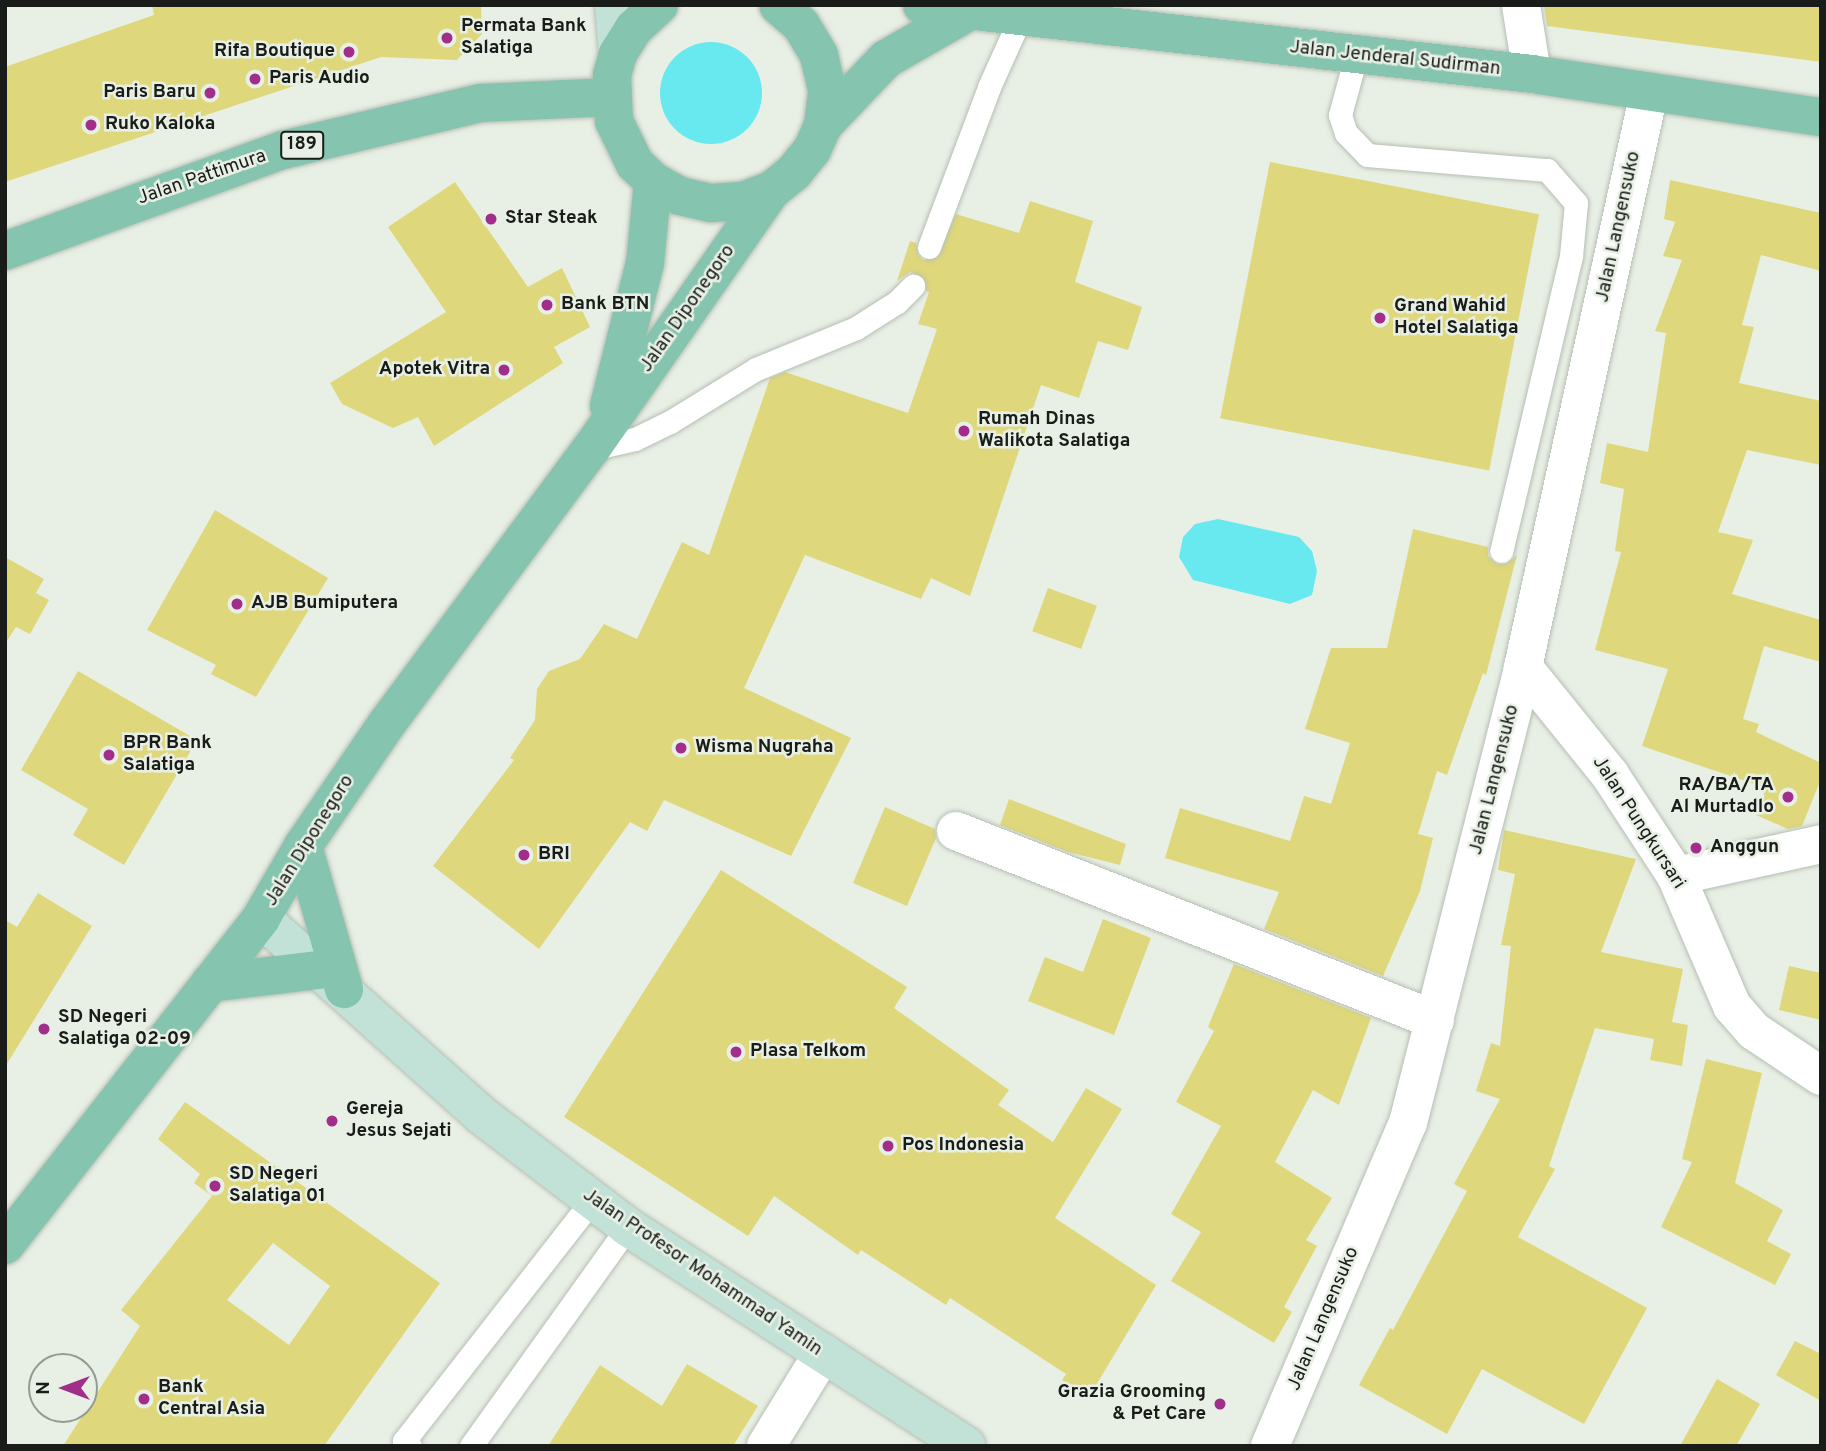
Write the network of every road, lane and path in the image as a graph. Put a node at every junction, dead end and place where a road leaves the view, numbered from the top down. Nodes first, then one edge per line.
1 (614, 5) edge
2 (659, 5) edge
3 (778, 5) edge
4 (1521, 5) edge
5 (928, 6) edge
6 (968, 12) junction
7 (1021, 16) junction
8 (618, 54) junction
9 (1356, 56) junction
10 (1532, 74) junction
11 (1649, 93) junction
12 (611, 97) junction
13 (1821, 117) edge
14 (823, 125) junction
15 (653, 181) junction
16 (772, 190) junction
17 (929, 247) dead end
18 (5, 251) edge
19 (913, 286) dead end
20 (597, 439) junction
21 (1501, 551) dead end
22 (1523, 667) junction
23 (956, 831) dead end
24 (1821, 844) edge
25 (303, 846) junction
26 (1676, 876) junction
27 (261, 918) junction
28 (331, 979) junction
29 (210, 983) junction
30 (1435, 1020) junction
31 (1821, 1076) edge
32 (592, 1200) junction
33 (628, 1227) junction
34 (5, 1245) edge
35 (823, 1353) junction
36 (410, 1446) edge
37 (471, 1446) edge
38 (766, 1446) edge
39 (966, 1446) edge
40 (1270, 1446) edge

1 - 8 main road
2 - 8 main road
3 - 14 main road
4 - 10 street
5 - 6 main road, Jalan Jenderal Sudirman
6 - 7 main road, Jalan Jenderal Sudirman
6 - 14 main road
7 - 9 main road, Jalan Jenderal Sudirman
7 - 17 lane
8 - 12 main road
9 - 10 main road, Jalan Jenderal Sudirman
9 - 21 lane
10 - 11 main road, Jalan Jenderal Sudirman
11 - 13 main road, Jalan Jenderal Sudirman
11 - 22 street, Jalan Langensuko
12 - 15 main road
12 - 18 main road, Jalan Pattimura / 189
14 - 16 main road
15 - 16 main road
15 - 20 main road, Jalan Diponegoro
16 - 20 main road, Jalan Diponegoro
19 - 20 lane
20 - 25 main road, Jalan Diponegoro
22 - 26 street, Jalan Pungkursari
22 - 30 street, Jalan Langensuko
23 - 30 street
24 - 26 street
25 - 27 main road, Jalan Diponegoro
25 - 28 main road
26 - 31 street, Jalan Pungkursari
27 - 28 main road, Jalan Profesor Mohammad Yamin
27 - 29 main road, Jalan Diponegoro
28 - 29 main road
28 - 32 main road, Jalan Profesor Mohammad Yamin
29 - 34 main road, Jalan Diponegoro
30 - 40 street, Jalan Langensuko
32 - 33 main road, Jalan Profesor Mohammad Yamin
32 - 36 lane
33 - 35 main road, Jalan Profesor Mohammad Yamin
33 - 37 lane
35 - 38 street
35 - 39 main road, Jalan Profesor Mohammad Yamin

